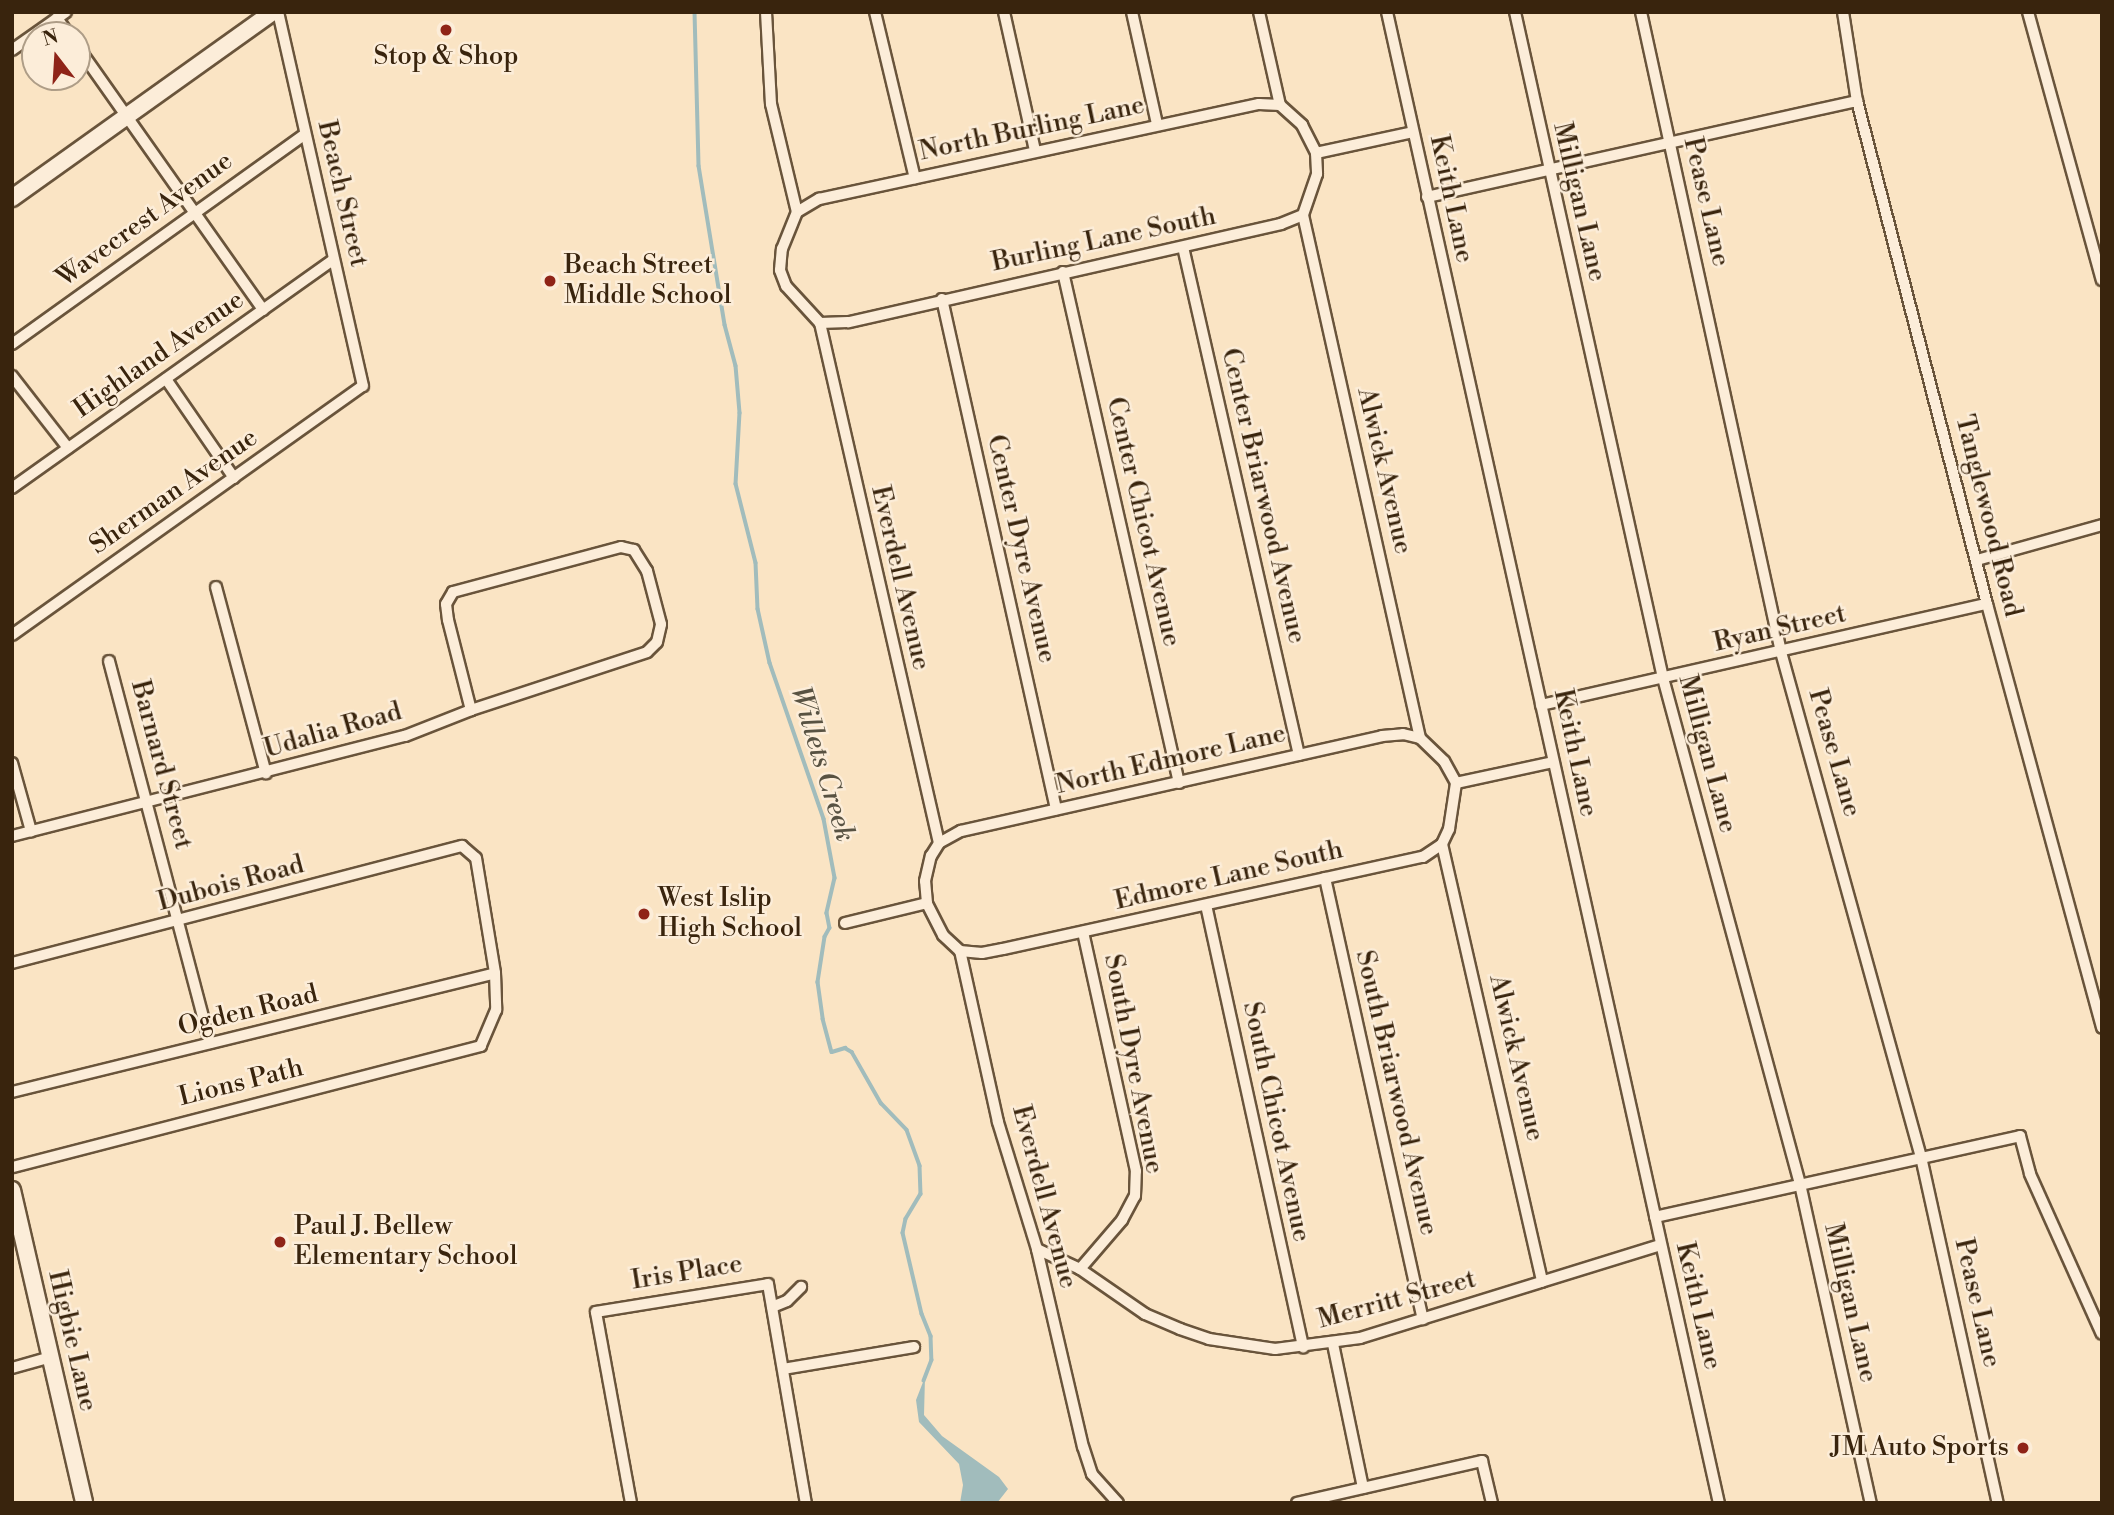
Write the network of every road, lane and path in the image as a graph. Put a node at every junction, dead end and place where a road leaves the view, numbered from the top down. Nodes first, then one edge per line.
1 (275, 12) edge
2 (766, 12) edge
3 (875, 12) edge
4 (1004, 12) edge
5 (1132, 12) edge
6 (1259, 12) edge
7 (1387, 12) edge
8 (1514, 12) edge
9 (1641, 12) edge
10 (1843, 12) edge
11 (2028, 12) edge
12 (61, 15) edge
13 (12, 50) edge
14 (91, 65) edge
15 (1857, 101) junction
16 (1280, 105) junction
17 (127, 115) junction
18 (1157, 124) junction
19 (1413, 132) junction
20 (305, 134) junction
21 (1670, 144) junction
22 (1035, 150) junction
23 (1316, 153) junction
24 (1548, 170) junction
25 (915, 178) junction
26 (1427, 197) junction
27 (12, 198) edge
28 (195, 212) junction
29 (797, 212) junction
30 (1303, 215) junction
31 (1183, 247) junction
32 (333, 260) junction
33 (1063, 272) junction
34 (2102, 280) edge
35 (942, 299) junction
36 (263, 310) junction
37 (820, 323) junction
38 (12, 344) edge
39 (12, 376) edge
40 (166, 379) junction
41 (363, 386) joint
42 (68, 448) junction
43 (234, 478) junction
44 (12, 488) edge
45 (2102, 525) edge
46 (1977, 560) junction
47 (216, 587) dead end
48 (1987, 604) junction
49 (12, 635) edge
50 (1782, 652) junction
51 (110, 661) dead end
52 (1663, 678) junction
53 (1541, 705) junction
54 (471, 710) junction
55 (1420, 738) junction
56 (1299, 755) junction
57 (1553, 762) junction
58 (12, 763) edge
59 (266, 774) junction
60 (1179, 783) junction
61 (1456, 783) junction
62 (148, 802) junction
63 (1056, 809) junction
64 (31, 831) junction
65 (12, 836) edge
66 (939, 843) junction
67 (1442, 844) junction
68 (1325, 878) junction
69 (927, 903) junction
70 (1206, 905) junction
71 (178, 922) junction
72 (845, 923) dead end
73 (1083, 932) junction
74 (960, 951) junction
75 (12, 963) edge
76 (495, 973) junction
77 (2102, 1028) edge
78 (210, 1044) junction
79 (12, 1092) edge
80 (1921, 1157) junction
81 (12, 1167) edge
82 (1800, 1184) junction
83 (12, 1190) edge
84 (1655, 1217) junction
85 (16, 1226) edge
86 (1660, 1245) junction
87 (1037, 1249) junction
88 (1080, 1269) junction
89 (1542, 1282) junction
90 (801, 1287) dead end
91 (772, 1307) junction
92 (1423, 1319) junction
93 (2102, 1334) edge
94 (1333, 1344) junction
95 (914, 1347) dead end
96 (1303, 1348) junction
97 (51, 1357) junction
98 (12, 1368) edge
99 (783, 1370) junction
100 (1363, 1488) junction
101 (83, 1502) edge
102 (632, 1503) edge
103 (806, 1503) edge
104 (1118, 1503) edge
105 (1297, 1503) edge
106 (1492, 1503) edge
107 (1719, 1503) edge
108 (1871, 1503) edge
109 (1998, 1503) edge

1 - 17 main road
1 - 20 street, Beach Street
2 - 29 street
3 - 25 street
4 - 22 street
5 - 18 street
6 - 16 street
7 - 19 street, Keith Lane
8 - 24 street, Milligan Lane
9 - 21 street, Pease Lane
10 - 15 street, Tanglewood Road
11 - 34 street
12 - 13 street
14 - 17 street
15 - 21 street
15 - 46 street, Tanglewood Road
16 - 18 street, North Burling Lane
16 - 23 street
17 - 27 main road
17 - 28 street
18 - 22 street, North Burling Lane
19 - 23 street
19 - 26 street, Keith Lane
20 - 28 street, Wavecrest Avenue
20 - 32 street, Beach Street
21 - 24 street
21 - 50 street, Pease Lane
22 - 25 street, North Burling Lane
23 - 30 street
24 - 26 street
24 - 52 street, Milligan Lane
25 - 29 street, North Burling Lane
26 - 53 street, Keith Lane
28 - 36 street
28 - 38 street, Wavecrest Avenue
29 - 37 street
30 - 31 street, Burling Lane South
30 - 55 street, Alwick Avenue
31 - 33 street, Burling Lane South
31 - 56 street, Center Briarwood Avenue
32 - 36 street, Highland Avenue
32 - 41 street, Beach Street
33 - 35 street, Burling Lane South
33 - 60 street, Center Chicot Avenue
35 - 37 street, Burling Lane South
35 - 63 street, Center Dyre Avenue
36 - 40 street, Highland Avenue
37 - 66 street, Everdell Avenue
39 - 42 street
40 - 42 street, Highland Avenue
40 - 43 street
41 - 43 street, Sherman Avenue
42 - 44 street, Highland Avenue
43 - 49 street, Sherman Avenue
45 - 46 street
46 - 48 street, Tanglewood Road
47 - 59 street
48 - 50 street, Ryan Street
48 - 77 street, Tanglewood Road
50 - 52 street, Ryan Street
50 - 80 street, Pease Lane
51 - 62 street, Barnard Street
52 - 53 street, Ryan Street
52 - 82 street, Milligan Lane
53 - 57 street, Keith Lane
54 - 54 street, Udalia Road
54 - 59 street, Udalia Road
55 - 56 street, North Edmore Lane
55 - 61 street
56 - 60 street, North Edmore Lane
57 - 61 street
57 - 84 street, Keith Lane
58 - 64 street
59 - 62 street, Udalia Road
60 - 63 street, North Edmore Lane
61 - 67 street
62 - 64 street, Udalia Road
62 - 71 street, Barnard Street
63 - 66 street, North Edmore Lane
64 - 65 street, Udalia Road
66 - 69 street
67 - 68 street, Edmore Lane South
67 - 89 street, Alwick Avenue
68 - 70 street, Edmore Lane South
68 - 92 street, South Briarwood Avenue
69 - 72 street
69 - 74 street, Everdell Avenue
70 - 73 street, Edmore Lane South
70 - 96 street, South Chicot Avenue
71 - 75 street, Dubois Road
71 - 76 street, Dubois Road
71 - 78 street, Barnard Street
73 - 74 street, Edmore Lane South
73 - 88 street, South Dyre Avenue
74 - 87 street, Everdell Avenue
76 - 78 street, Ogden Road
76 - 81 street, Lions Path
78 - 79 street, Ogden Road
80 - 82 street
80 - 93 street
80 - 109 street, Pease Lane
82 - 84 street
82 - 108 street, Milligan Lane
83 - 85 main road, Higbie Lane
84 - 86 street, Keith Lane
85 - 97 main road, Higbie Lane
86 - 89 street, Merritt Street
86 - 107 street, Keith Lane
87 - 88 street, Merritt Street
87 - 104 street, Everdell Avenue
88 - 96 street, Merritt Street
89 - 92 street, Merritt Street
90 - 91 street, Iris Place
91 - 99 street
91 - 102 street, Iris Place
92 - 94 street, Merritt Street
94 - 96 street, Merritt Street
94 - 100 street
95 - 99 street
97 - 98 street
97 - 101 main road, Higbie Lane
99 - 103 street
100 - 105 street
100 - 106 street

